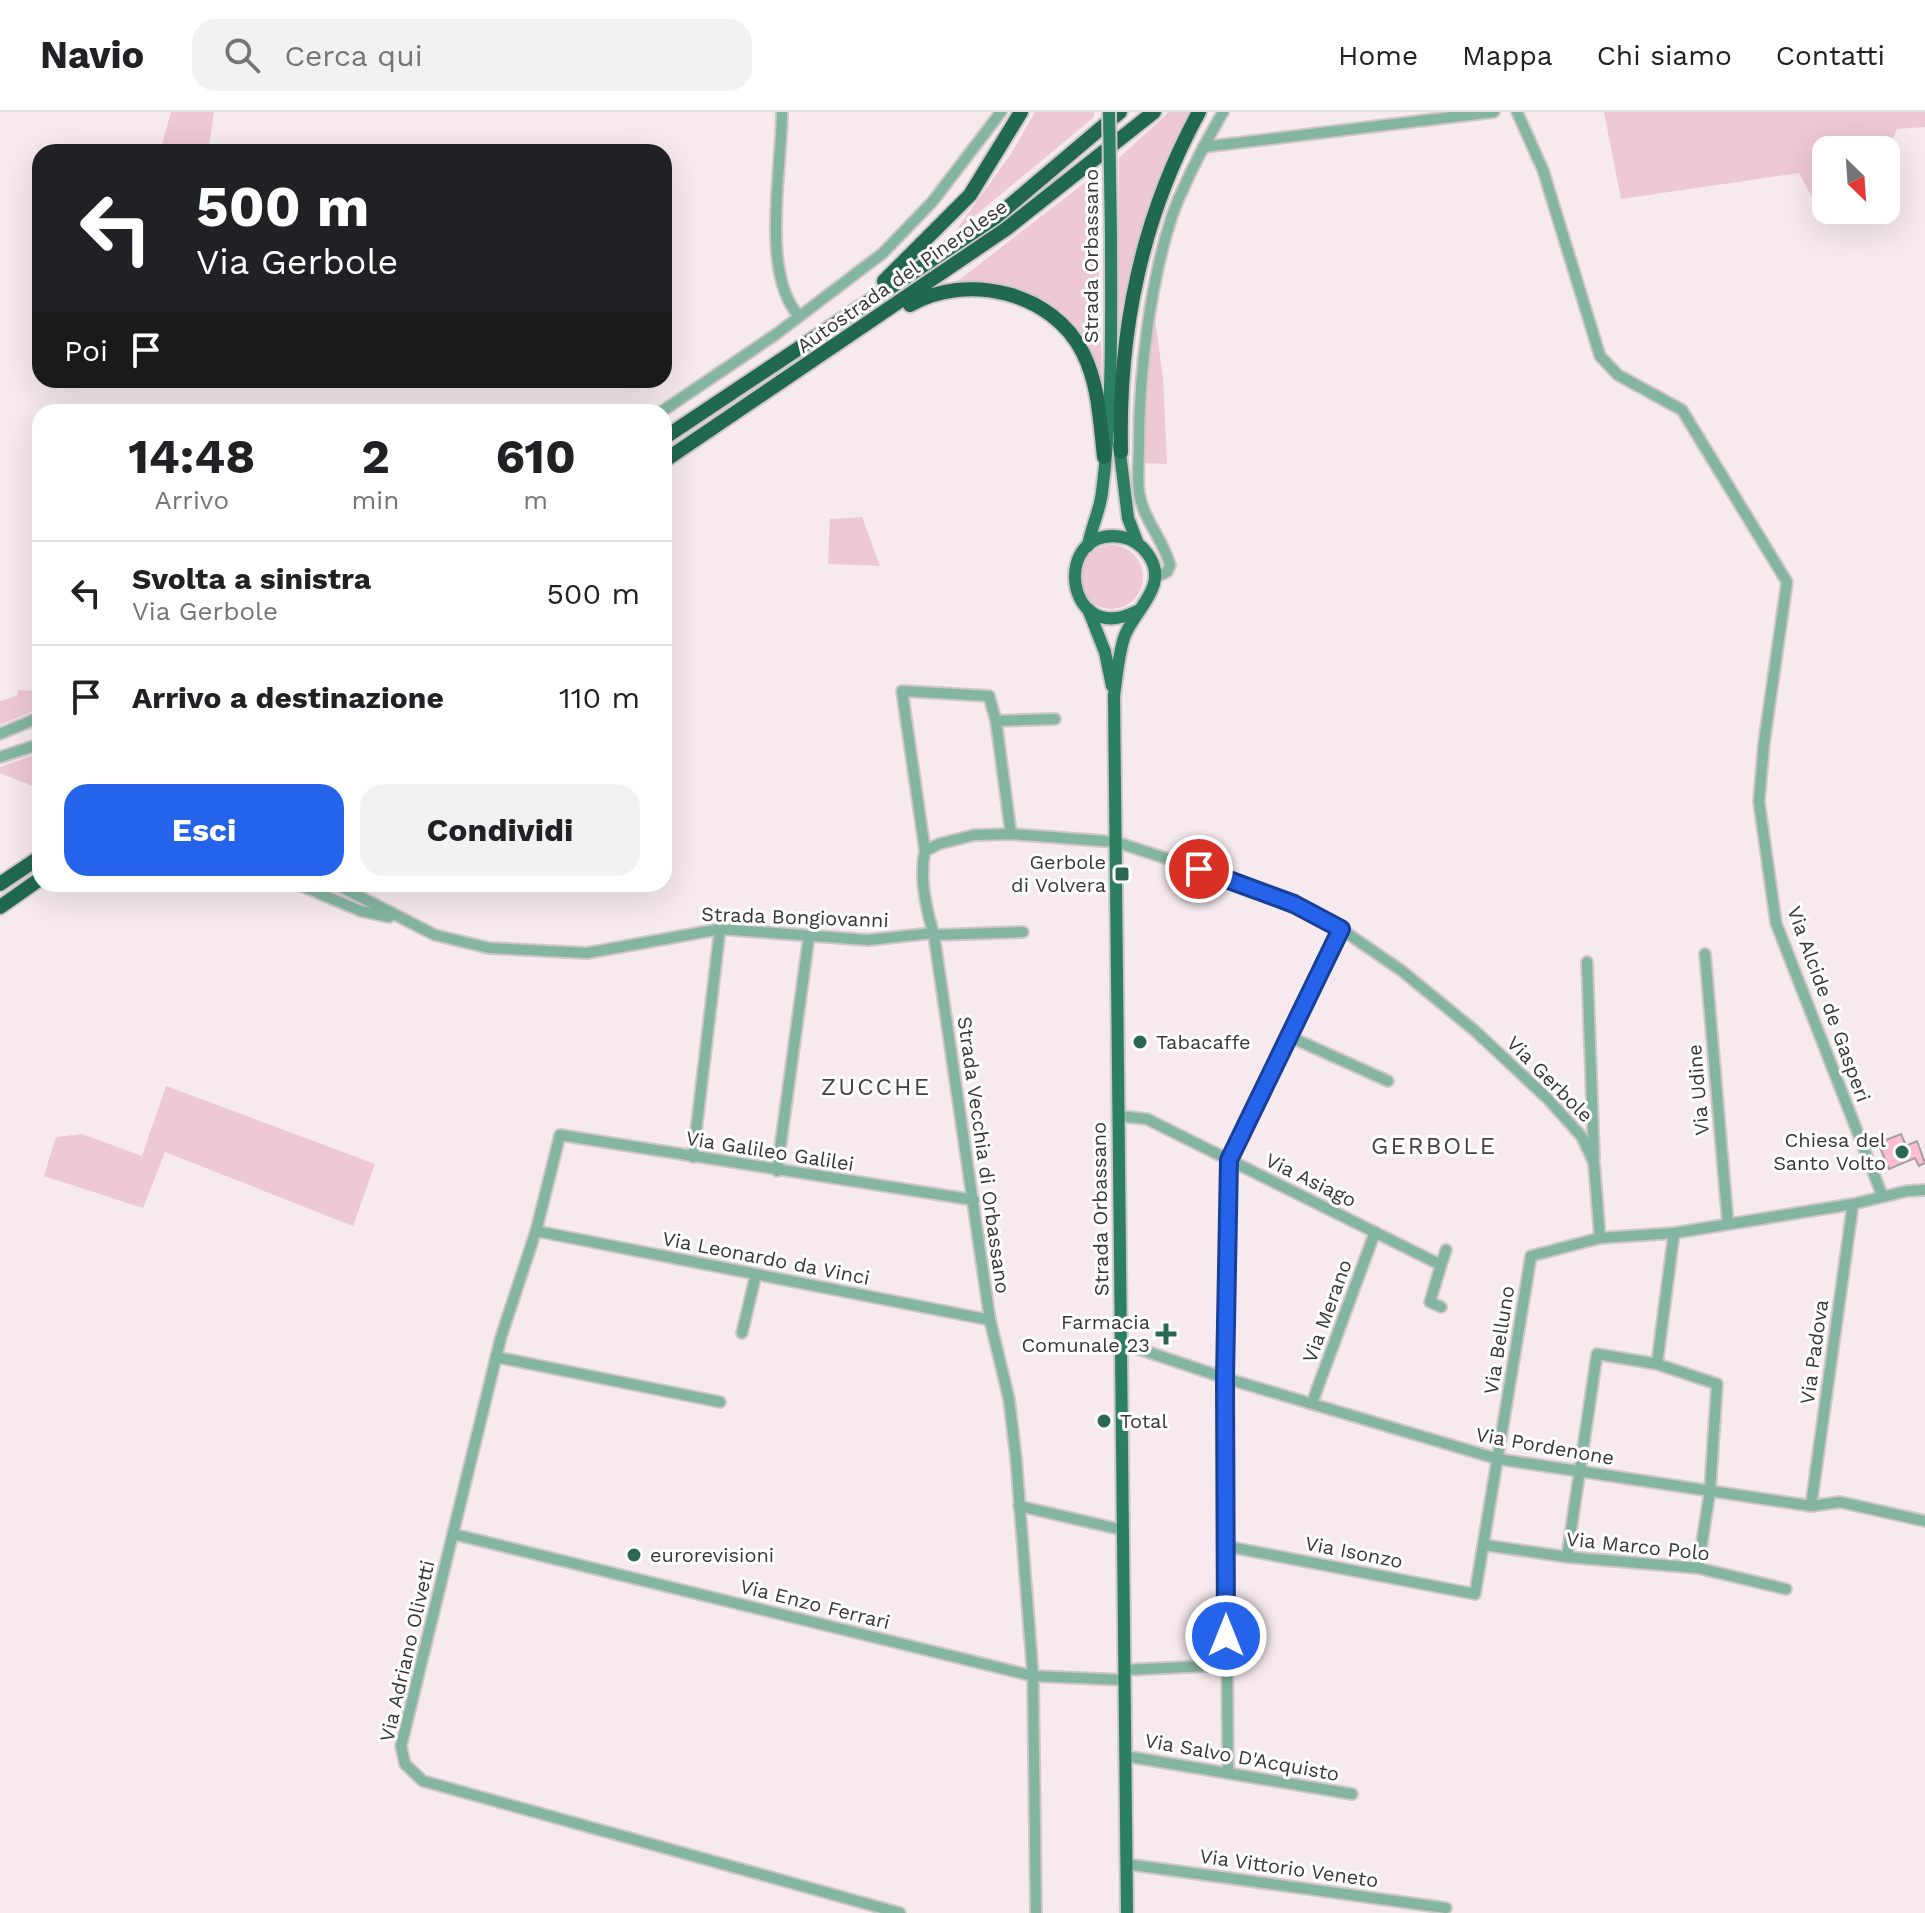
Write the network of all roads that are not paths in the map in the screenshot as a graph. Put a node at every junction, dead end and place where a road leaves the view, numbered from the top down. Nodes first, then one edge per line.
1 (782, 112) edge
2 (1001, 112) edge
3 (1021, 112) edge
4 (1109, 112) edge
5 (1120, 112) edge
6 (1154, 112) edge
7 (1199, 112) edge
8 (1223, 112) edge
9 (1494, 112) edge
10 (1517, 112) edge
11 (1203, 147) junction
12 (799, 316) junction
13 (799, 347) junction
14 (820, 357) junction
15 (1111, 399) junction
16 (672, 404) edge
17 (672, 433) edge
18 (1121, 452) junction
19 (672, 456) edge
20 (1104, 457) junction
21 (1138, 544) junction
22 (1088, 546) junction
23 (1156, 577) junction
24 (1088, 609) junction
25 (1137, 611) junction
26 (1114, 696) junction
27 (1055, 719) dead end
28 (32, 720) edge
29 (996, 721) junction
30 (0, 734) edge
31 (32, 747) edge
32 (0, 757) edge
33 (1011, 834) junction
34 (1116, 842) junction
35 (925, 851) junction
36 (32, 862) edge
37 (0, 884) edge
38 (32, 885) edge
39 (316, 892) edge
40 (350, 892) edge
41 (0, 907) edge
42 (403, 920) junction
43 (720, 929) junction
44 (1341, 929) junction
45 (1023, 932) dead end
46 (933, 934) junction
47 (809, 936) junction
48 (1705, 954) dead end
49 (1587, 962) dead end
50 (1288, 1036) junction
51 (1388, 1081) dead end
52 (1119, 1116) junction
53 (560, 1135) joint
54 (693, 1157) junction
55 (1229, 1160) junction
56 (1594, 1163) junction
57 (777, 1171) junction
58 (1925, 1190) edge
59 (1882, 1195) junction
60 (974, 1200) junction
61 (1853, 1204) junction
62 (1728, 1224) junction
63 (536, 1231) junction
64 (1375, 1232) junction
65 (1674, 1233) junction
66 (1600, 1238) junction
67 (1446, 1250) dead end
68 (1441, 1265) junction
69 (756, 1274) junction
70 (1441, 1307) dead end
71 (990, 1320) junction
72 (742, 1333) dead end
73 (1121, 1343) junction
74 (496, 1357) junction
75 (1657, 1364) junction
76 (1225, 1378) junction
77 (720, 1402) dead end
78 (1312, 1403) junction
79 (1498, 1459) junction
80 (1577, 1471) junction
81 (1710, 1491) junction
82 (1019, 1506) junction
83 (1811, 1506) junction
84 (1925, 1521) edge
85 (1123, 1530) junction
86 (453, 1534) junction
87 (1484, 1545) junction
88 (1225, 1546) junction
89 (1567, 1557) junction
90 (1698, 1568) junction
91 (1786, 1589) dead end
92 (1475, 1594) joint
93 (1226, 1665) junction
94 (1125, 1675) junction
95 (1033, 1676) junction
96 (1125, 1756) junction
97 (1228, 1773) junction
98 (1352, 1794) dead end
99 (1126, 1864) junction
100 (1446, 1908) dead end
101 (900, 1913) edge
102 (1036, 1913) edge
103 (1127, 1913) edge

1 - 12 street
2 - 12 street
3 - 13 highway
4 - 15 main road, Strada Orbassano, bridge
5 - 13 highway, Autostrada del Pinerolese
6 - 14 highway, Autostrada del Pinerolese
7 - 18 highway
8 - 11 street
9 - 11 street
10 - 59 street, Via Alcide de Gasperi
11 - 23 street
12 - 16 street
13 - 17 highway, Autostrada del Pinerolese
14 - 19 highway, Autostrada del Pinerolese
14 - 20 highway
15 - 18 main road, Strada Orbassano
15 - 20 main road, Strada Orbassano
18 - 21 main road, Strada Orbassano
20 - 22 main road, Strada Orbassano
21 - 22 main road
21 - 23 main road, Strada Orbassano
22 - 24 main road, Strada Orbassano
23 - 25 main road, Strada Orbassano
24 - 25 main road
24 - 26 main road, Strada Orbassano
25 - 26 main road, Strada Orbassano
26 - 34 main road, Strada Orbassano
27 - 29 street
28 - 30 street
29 - 33 street
29 - 35 street, Strada Vecchia di Orbassano
31 - 32 street
33 - 34 street, Via Gerbole
33 - 35 street, Via Gerbole
34 - 44 street, Via Gerbole
34 - 52 main road, Strada Orbassano
35 - 46 street, Strada Vecchia di Orbassano
36 - 37 highway
38 - 41 highway
39 - 42 street
40 - 42 street, Strada Bongiovanni
42 - 43 street, Strada Bongiovanni
43 - 47 street, Strada Bongiovanni
43 - 54 street
44 - 50 street
44 - 56 street, Via Gerbole
45 - 46 street, Strada Bongiovanni
46 - 47 street, Strada Bongiovanni
46 - 60 street, Strada Vecchia di Orbassano
47 - 57 street
48 - 62 street, Via Udine
49 - 56 street
50 - 51 street
50 - 55 street
52 - 55 street, Via Asiago
52 - 73 main road, Strada Orbassano
53 - 54 street, Via Galileo Galilei
53 - 63 street, Via Adriano Olivetti
54 - 57 street, Via Galileo Galilei
55 - 64 street, Via Asiago
55 - 76 street
56 - 66 street, Via Gerbole
57 - 60 street, Via Galileo Galilei
58 - 59 street
59 - 61 street
60 - 71 street, Strada Vecchia di Orbassano
61 - 62 street
61 - 83 street, Via Padova
62 - 65 street
63 - 69 street, Via Leonardo da Vinci
63 - 74 street, Via Adriano Olivetti
64 - 68 street, Via Asiago
64 - 78 street, Via Merano
65 - 66 street
65 - 75 street
66 - 79 street, Via Belluno
67 - 68 street
68 - 70 street
69 - 71 street, Via Leonardo da Vinci
69 - 72 street
71 - 82 street, Strada Vecchia di Orbassano
73 - 76 street, Via Pordenone
73 - 85 main road, Strada Orbassano
74 - 77 street
74 - 86 street, Via Adriano Olivetti
75 - 80 street
75 - 81 street
76 - 78 street, Via Pordenone
76 - 88 street
78 - 79 street, Via Pordenone
79 - 80 street, Via Pordenone
79 - 87 street, Via Belluno
80 - 81 street, Via Pordenone
80 - 89 street
81 - 83 street, Via Pordenone
81 - 90 street
82 - 85 street
82 - 95 street, Strada Vecchia di Orbassano
83 - 84 street, Via Pordenone
85 - 94 main road, Strada Orbassano
86 - 95 street, Via Enzo Ferrari
86 - 101 street, Via Adriano Olivetti
87 - 89 street, Via Marco Polo
87 - 92 street, Via Belluno
88 - 92 street, Via Isonzo
88 - 93 street
89 - 90 street, Via Marco Polo
90 - 91 street, Via Marco Polo
93 - 94 street, Via Enzo Ferrari
93 - 97 street
94 - 95 street, Via Enzo Ferrari
94 - 96 main road, Strada Orbassano
95 - 102 street, Strada Vecchia di Orbassano
96 - 97 street, Via Salvo D'Acquisto
96 - 99 main road, Strada Orbassano
97 - 98 street, Via Salvo D'Acquisto
99 - 100 street, Via Vittorio Veneto
99 - 103 main road, Strada Orbassano

